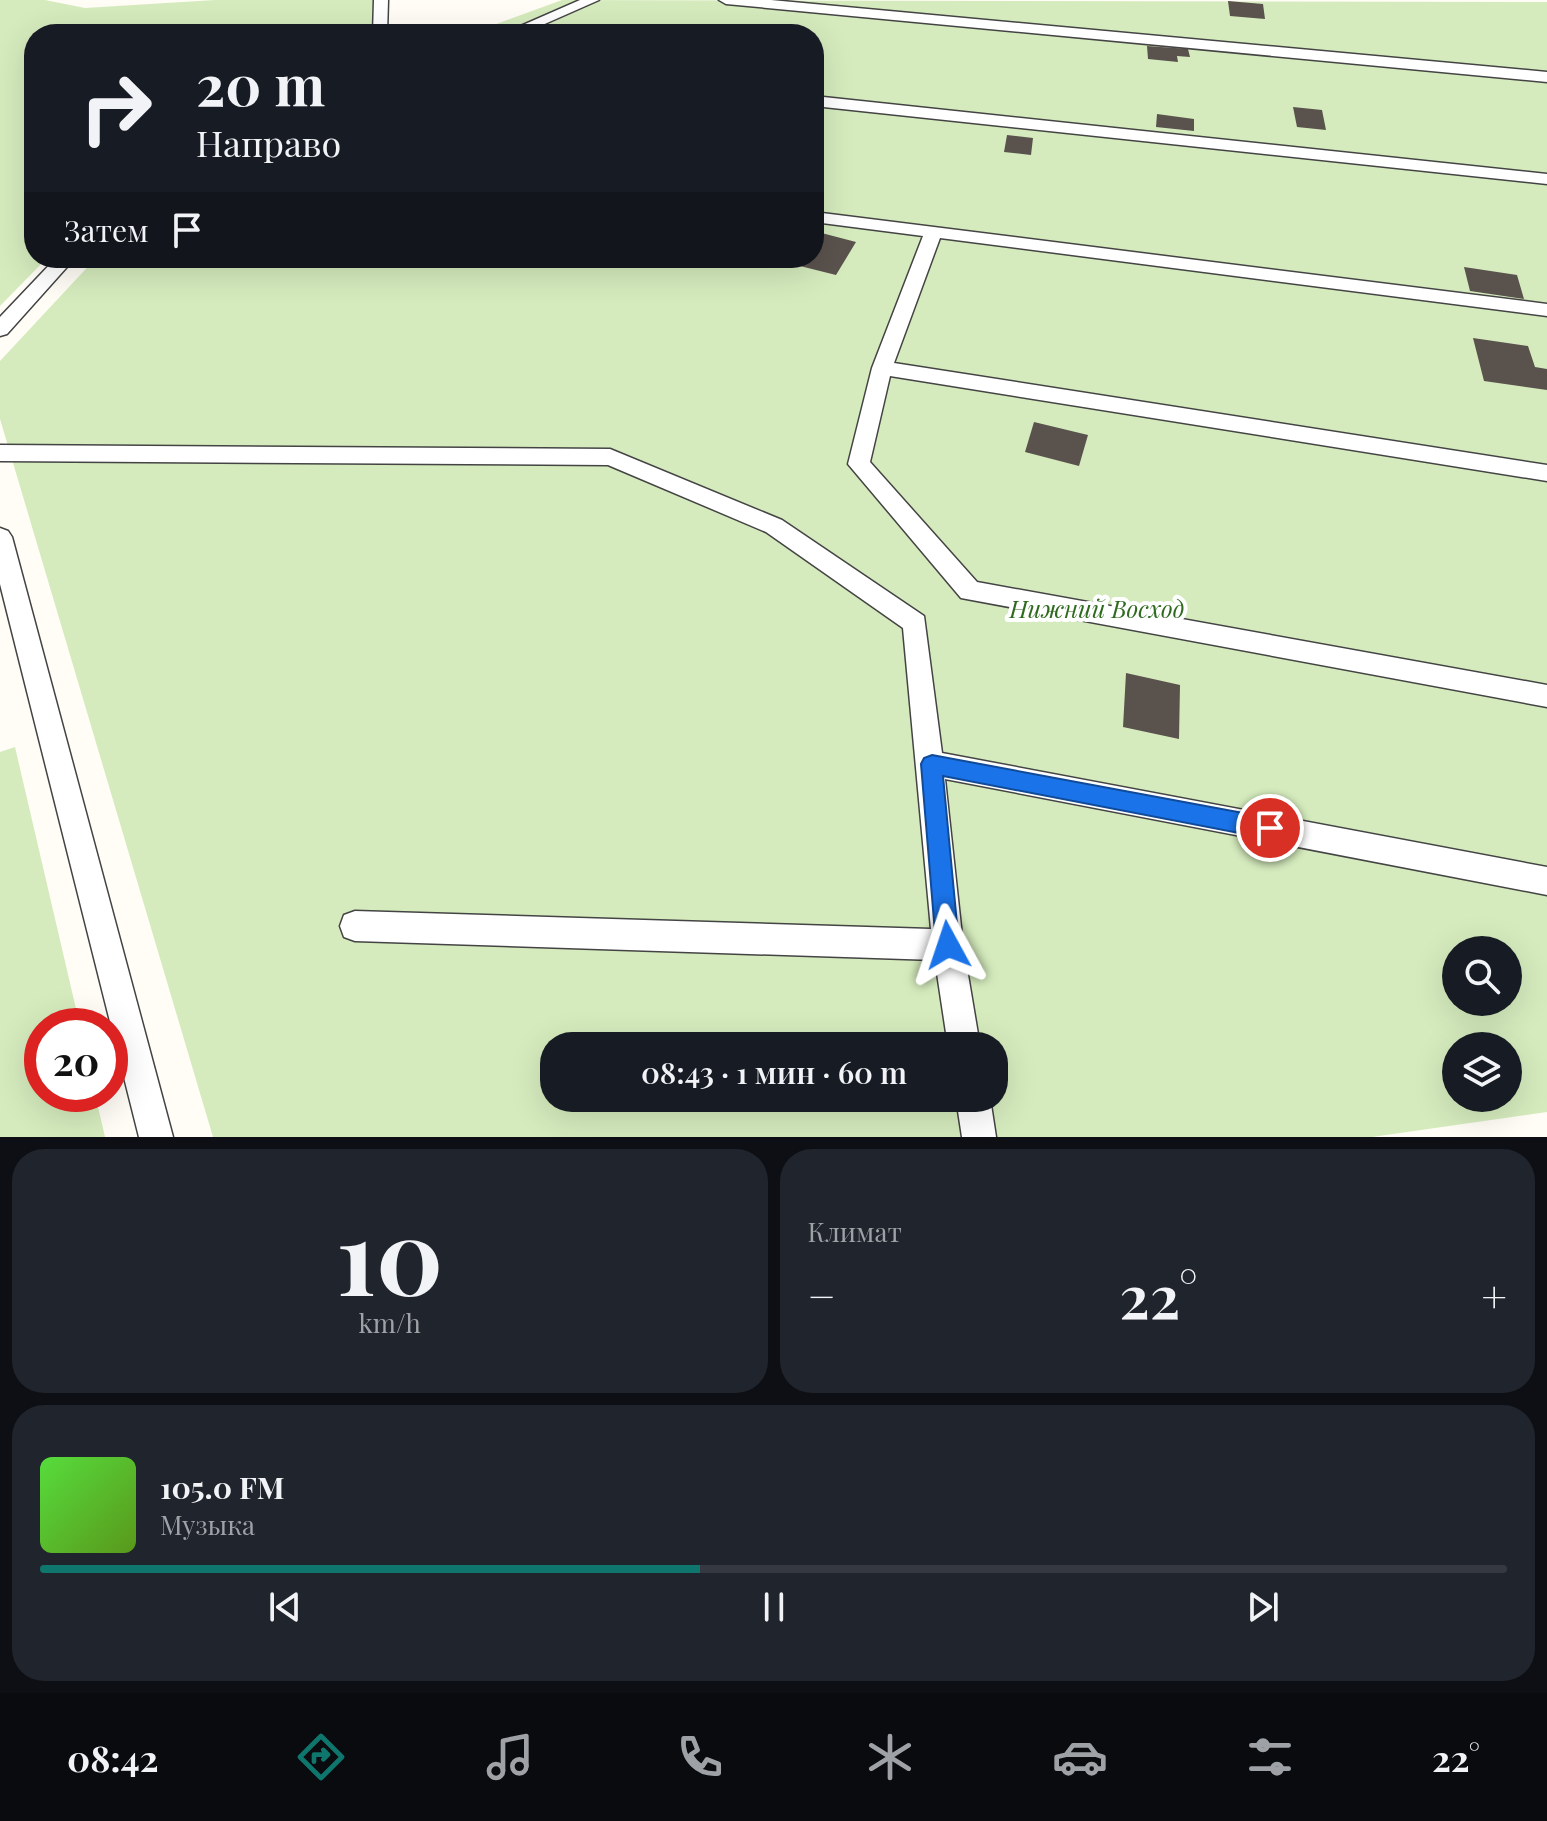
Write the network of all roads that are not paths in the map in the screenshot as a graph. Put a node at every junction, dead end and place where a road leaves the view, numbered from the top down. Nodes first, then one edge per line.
1 (381, 0) edge
2 (592, 0) edge
3 (726, 0) edge
4 (380, 24) edge
5 (533, 24) edge
6 (1547, 77) edge
7 (824, 102) edge
8 (1547, 179) edge
9 (824, 218) edge
10 (933, 233) junction
11 (57, 268) edge
12 (1547, 310) edge
13 (0, 329) edge
14 (882, 368) junction
15 (0, 453) edge
16 (1547, 473) edge
17 (0, 537) edge
18 (1547, 696) edge
19 (932, 764) junction
20 (1547, 881) edge
21 (355, 926) dead end
22 (948, 945) junction
23 (962, 1032) edge
24 (975, 1112) edge
25 (156, 1137) edge
26 (979, 1137) edge

1 - 4 lane
2 - 5 lane
3 - 6 lane
7 - 8 lane
9 - 10 lane
10 - 12 lane
10 - 14 lane
11 - 13 lane
14 - 16 lane
14 - 18 lane
15 - 19 lane
17 - 25 lane
19 - 20 lane
19 - 22 lane
21 - 22 lane
22 - 23 lane
24 - 26 lane

